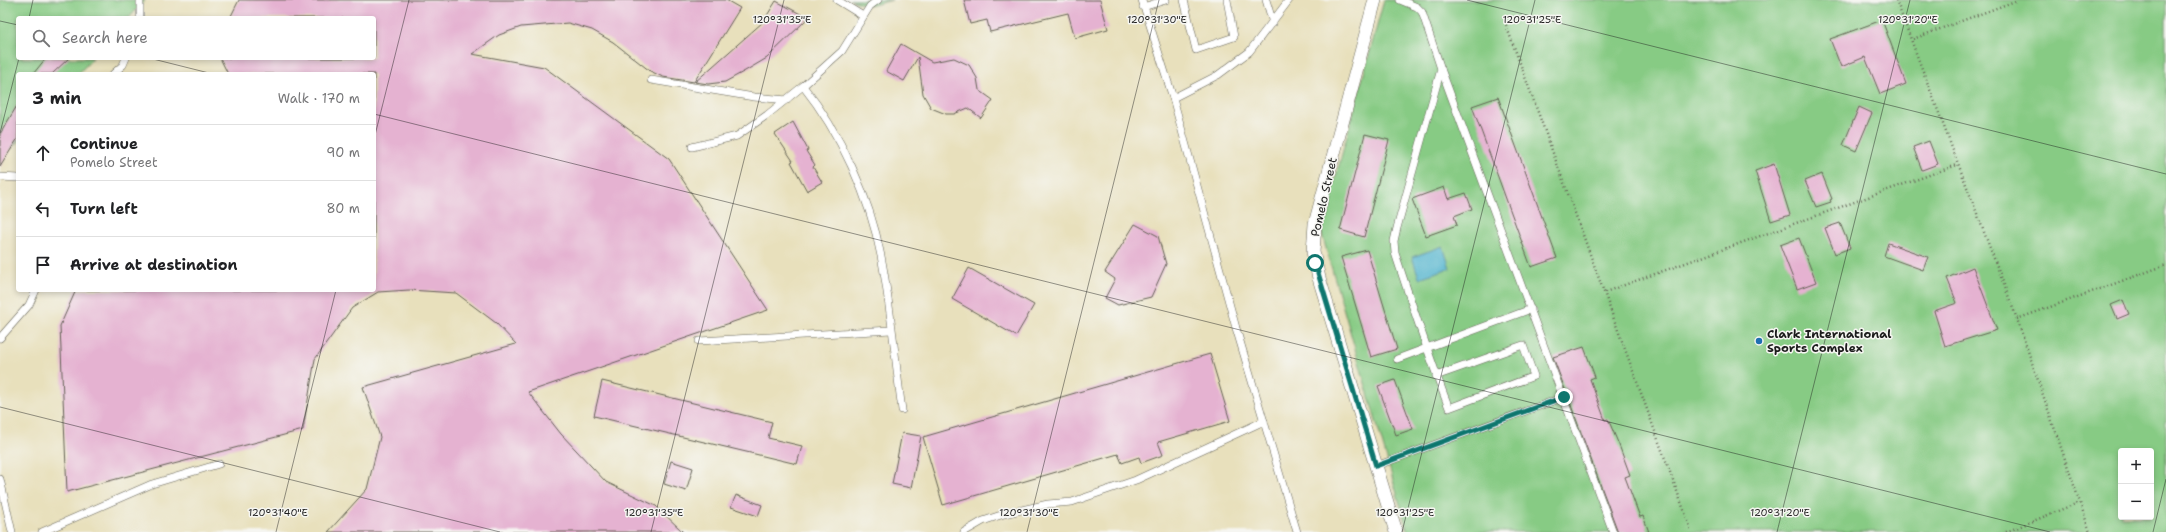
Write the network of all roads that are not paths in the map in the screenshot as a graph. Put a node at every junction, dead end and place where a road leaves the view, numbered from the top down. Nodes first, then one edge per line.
1 (140, 0) edge
2 (837, 0) edge
3 (878, 0) edge
4 (1166, 0) edge
5 (1184, 0) edge
6 (1227, 0) edge
7 (1266, 0) edge
8 (1290, 0) edge
9 (1375, 0) edge
10 (1400, 0) edge
11 (1142, 3) edge
12 (140, 16) edge
13 (863, 16) junction
14 (1273, 22) junction
15 (125, 60) edge
16 (1441, 69) junction
17 (115, 72) edge
18 (651, 80) dead end
19 (804, 86) junction
20 (1173, 98) junction
21 (787, 100) junction
22 (692, 147) dead end
23 (0, 177) edge
24 (16, 178) edge
25 (35, 292) edge
26 (1531, 309) junction
27 (891, 330) junction
28 (0, 338) edge
29 (699, 341) dead end
30 (1425, 347) junction
31 (1397, 359) dead end
32 (1436, 376) junction
33 (1564, 397) junction
34 (902, 410) dead end
35 (1264, 421) junction
36 (219, 464) dead end
37 (1376, 466) junction
38 (0, 479) edge
39 (12, 532) edge
40 (42, 532) edge
41 (964, 532) edge
42 (1297, 532) edge
43 (1396, 532) edge
44 (1612, 532) edge

1 - 12 lane
2 - 13 lane
3 - 13 lane
4 - 11 lane
5 - 6 lane
7 - 14 lane
8 - 14 lane
9 - 37 street, Pomelo Street
10 - 16 lane
11 - 20 lane
13 - 19 lane
14 - 20 lane
15 - 17 lane
16 - 26 lane
16 - 30 lane
18 - 21 lane
19 - 21 lane
19 - 27 lane
20 - 35 lane
21 - 22 lane
23 - 24 lane
25 - 28 lane
26 - 30 lane
26 - 33 lane
27 - 29 lane
27 - 34 lane
30 - 31 lane
30 - 32 lane
32 - 32 lane
33 - 37 lane
33 - 44 lane
35 - 41 lane
35 - 42 lane
36 - 40 lane
37 - 43 street, Pomelo Street
38 - 39 lane

